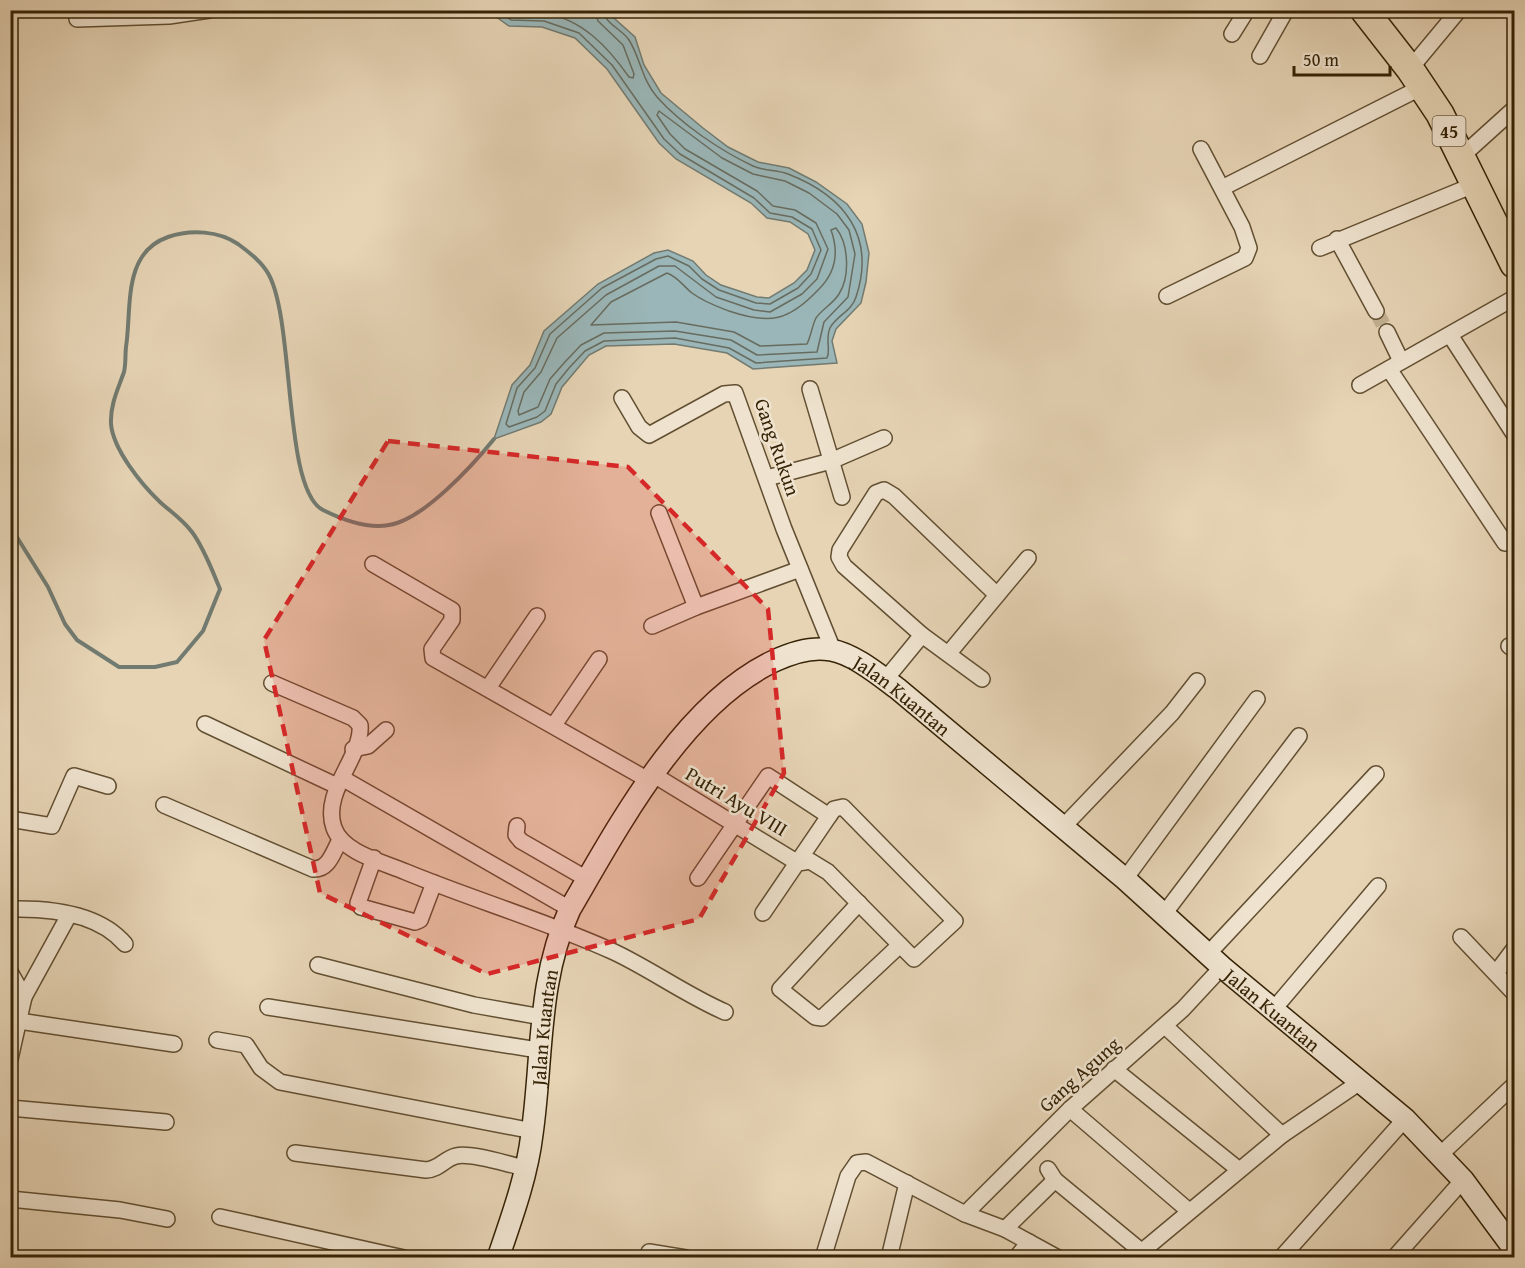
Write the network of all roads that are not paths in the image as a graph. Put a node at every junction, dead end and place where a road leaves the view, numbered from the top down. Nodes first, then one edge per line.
1 (1247, 10) edge
2 (1286, 10) edge
3 (1364, 10) edge
4 (1459, 10) edge
5 (202, 11) edge
6 (77, 19) dead end
7 (1232, 34) dead end
8 (1260, 56) dead end
9 (1416, 78) junction
10 (1515, 109) edge
11 (1201, 150) dead end
12 (1462, 156) junction
13 (1476, 184) junction
14 (1222, 188) junction
15 (1337, 239) junction
16 (1320, 248) dead end
17 (1515, 264) edge
18 (1167, 296) dead end
19 (1515, 298) edge
20 (1376, 310) tunnel mouth
21 (1387, 332) tunnel mouth
22 (1450, 335) junction
23 (1395, 365) junction
24 (1360, 385) dead end
25 (810, 389) dead end
26 (622, 398) dead end
27 (1515, 434) edge
28 (884, 438) dead end
29 (831, 461) junction
30 (767, 478) junction
31 (842, 497) dead end
32 (659, 513) dead end
33 (1505, 543) dead end
34 (1028, 558) dead end
35 (373, 564) dead end
36 (800, 569) junction
37 (997, 595) junction
38 (696, 607) junction
39 (537, 616) dead end
40 (652, 626) dead end
41 (922, 634) junction
42 (833, 650) junction
43 (949, 653) junction
44 (599, 659) dead end
45 (982, 679) dead end
46 (885, 680) junction
47 (1197, 681) dead end
48 (272, 683) dead end
49 (488, 688) junction
50 (1257, 699) dead end
51 (205, 724) dead end
52 (554, 725) junction
53 (386, 730) dead end
54 (1299, 736) dead end
55 (353, 748) junction
56 (1376, 774) dead end
57 (652, 778) junction
58 (339, 782) junction
59 (108, 786) dead end
60 (164, 805) dead end
61 (829, 816) junction
62 (10, 819) edge
63 (734, 825) junction
64 (517, 826) dead end
65 (1063, 827) junction
66 (340, 840) junction
67 (374, 858) junction
68 (798, 863) junction
69 (698, 878) dead end
70 (587, 879) junction
71 (1125, 879) junction
72 (434, 883) junction
73 (1378, 886) dead end
74 (859, 903) junction
75 (10, 909) edge
76 (570, 909) junction
77 (763, 913) dead end
78 (1164, 914) junction
79 (69, 915) junction
80 (560, 931) junction
81 (1461, 937) dead end
82 (124, 944) dead end
83 (900, 945) junction
84 (1515, 949) edge
85 (1215, 960) junction
86 (318, 964) dead end
87 (10, 972) edge
88 (1496, 973) junction
89 (1515, 993) edge
90 (24, 997) junction
91 (268, 1006) dead end
92 (1274, 1009) junction
93 (725, 1012) dead end
94 (542, 1017) junction
95 (1165, 1026) junction
96 (15, 1028) edge
97 (217, 1040) dead end
98 (174, 1044) dead end
99 (538, 1050) junction
100 (10, 1059) edge
101 (1114, 1069) junction
102 (1360, 1082) junction
103 (1515, 1084) edge
104 (10, 1108) edge
105 (1070, 1109) junction
106 (1405, 1119) junction
107 (166, 1122) dead end
108 (533, 1131) junction
109 (1282, 1135) junction
110 (295, 1153) dead end
111 (1441, 1154) junction
112 (526, 1168) junction
113 (1238, 1169) junction
114 (1463, 1180) junction
115 (908, 1183) junction
116 (10, 1199) edge
117 (1189, 1211) junction
118 (965, 1214) junction
119 (220, 1217) dead end
120 (167, 1219) dead end
121 (1005, 1229) junction
122 (1029, 1242) junction
123 (1515, 1249) edge
124 (649, 1252) dead end
125 (1137, 1254) edge
126 (404, 1257) edge
127 (498, 1257) edge
128 (686, 1257) edge
129 (823, 1257) edge
130 (889, 1257) edge
131 (1016, 1257) edge
132 (1058, 1257) edge
133 (1281, 1257) edge
134 (1394, 1257) edge

1 - 7 street
2 - 8 street
3 - 9 highway, 45
4 - 9 street
5 - 6 street
9 - 12 highway, 45
9 - 14 street
10 - 12 street
11 - 14 street
12 - 13 highway, 45
13 - 15 street
13 - 17 highway, 45
14 - 18 street
15 - 16 street
15 - 20 street
19 - 22 street
21 - 23 street
22 - 23 street
22 - 27 street
23 - 24 street
23 - 33 street
25 - 29 street
26 - 30 street, Gang Rukun
28 - 29 street
29 - 30 street
29 - 31 street
30 - 36 street, Gang Rukun
32 - 38 street
34 - 37 street
35 - 49 street, Putri Ayu VIII
36 - 38 street
36 - 42 street, Gang Rukun
37 - 41 street
37 - 43 street
38 - 40 street
39 - 49 street
41 - 43 street
41 - 46 street
42 - 46 street, Jalan Kuantan
42 - 57 street, Jalan Kuantan
43 - 45 street
44 - 52 street
46 - 65 street, Jalan Kuantan
47 - 65 street
48 - 55 street
49 - 52 street, Putri Ayu VIII
50 - 71 street
51 - 58 street
52 - 57 street, Putri Ayu VIII
53 - 55 street
54 - 78 street
55 - 58 street
56 - 85 street, Gang Agung
57 - 63 street, Putri Ayu VIII
57 - 70 street, Jalan Kuantan
58 - 66 street
58 - 76 street
59 - 62 street
60 - 66 street
61 - 63 street
61 - 68 street
61 - 83 street
63 - 68 street, Putri Ayu VIII
63 - 69 street
64 - 70 street
65 - 71 street, Jalan Kuantan
66 - 67 street
67 - 72 street
67 - 72 street
68 - 74 street, Putri Ayu VIII
68 - 77 street
70 - 76 street, Jalan Kuantan
71 - 78 street, Jalan Kuantan
72 - 80 street
73 - 92 street
74 - 83 street, Putri Ayu VIII
74 - 83 street
75 - 79 street
76 - 80 street, Jalan Kuantan
78 - 85 street, Jalan Kuantan
79 - 82 street
79 - 90 street
80 - 93 street
80 - 94 street, Jalan Kuantan
81 - 88 street
84 - 88 street
85 - 92 street, Jalan Kuantan
85 - 95 street, Gang Agung
86 - 94 street
87 - 90 street
88 - 89 street
90 - 96 street
91 - 99 street
92 - 102 street, Jalan Kuantan
94 - 99 street, Jalan Kuantan
95 - 101 street, Gang Agung
95 - 109 street
96 - 98 street
96 - 100 street
97 - 108 street
99 - 108 street, Jalan Kuantan
101 - 105 street, Gang Agung
101 - 113 street
102 - 106 street, Jalan Kuantan
102 - 109 street
103 - 111 street
104 - 107 street
105 - 117 street
105 - 118 street, Gang Agung
106 - 111 street, Jalan Kuantan
106 - 133 street
108 - 112 street, Jalan Kuantan
109 - 113 street
110 - 112 street
111 - 114 street, Jalan Kuantan
112 - 127 street, Jalan Kuantan
113 - 117 street
114 - 123 street, Jalan Kuantan
114 - 134 street
115 - 118 street
115 - 129 street
115 - 130 street
116 - 120 street
117 - 125 street
118 - 121 street
119 - 126 street
121 - 122 street
121 - 125 street
122 - 131 street
122 - 132 street
124 - 128 street

